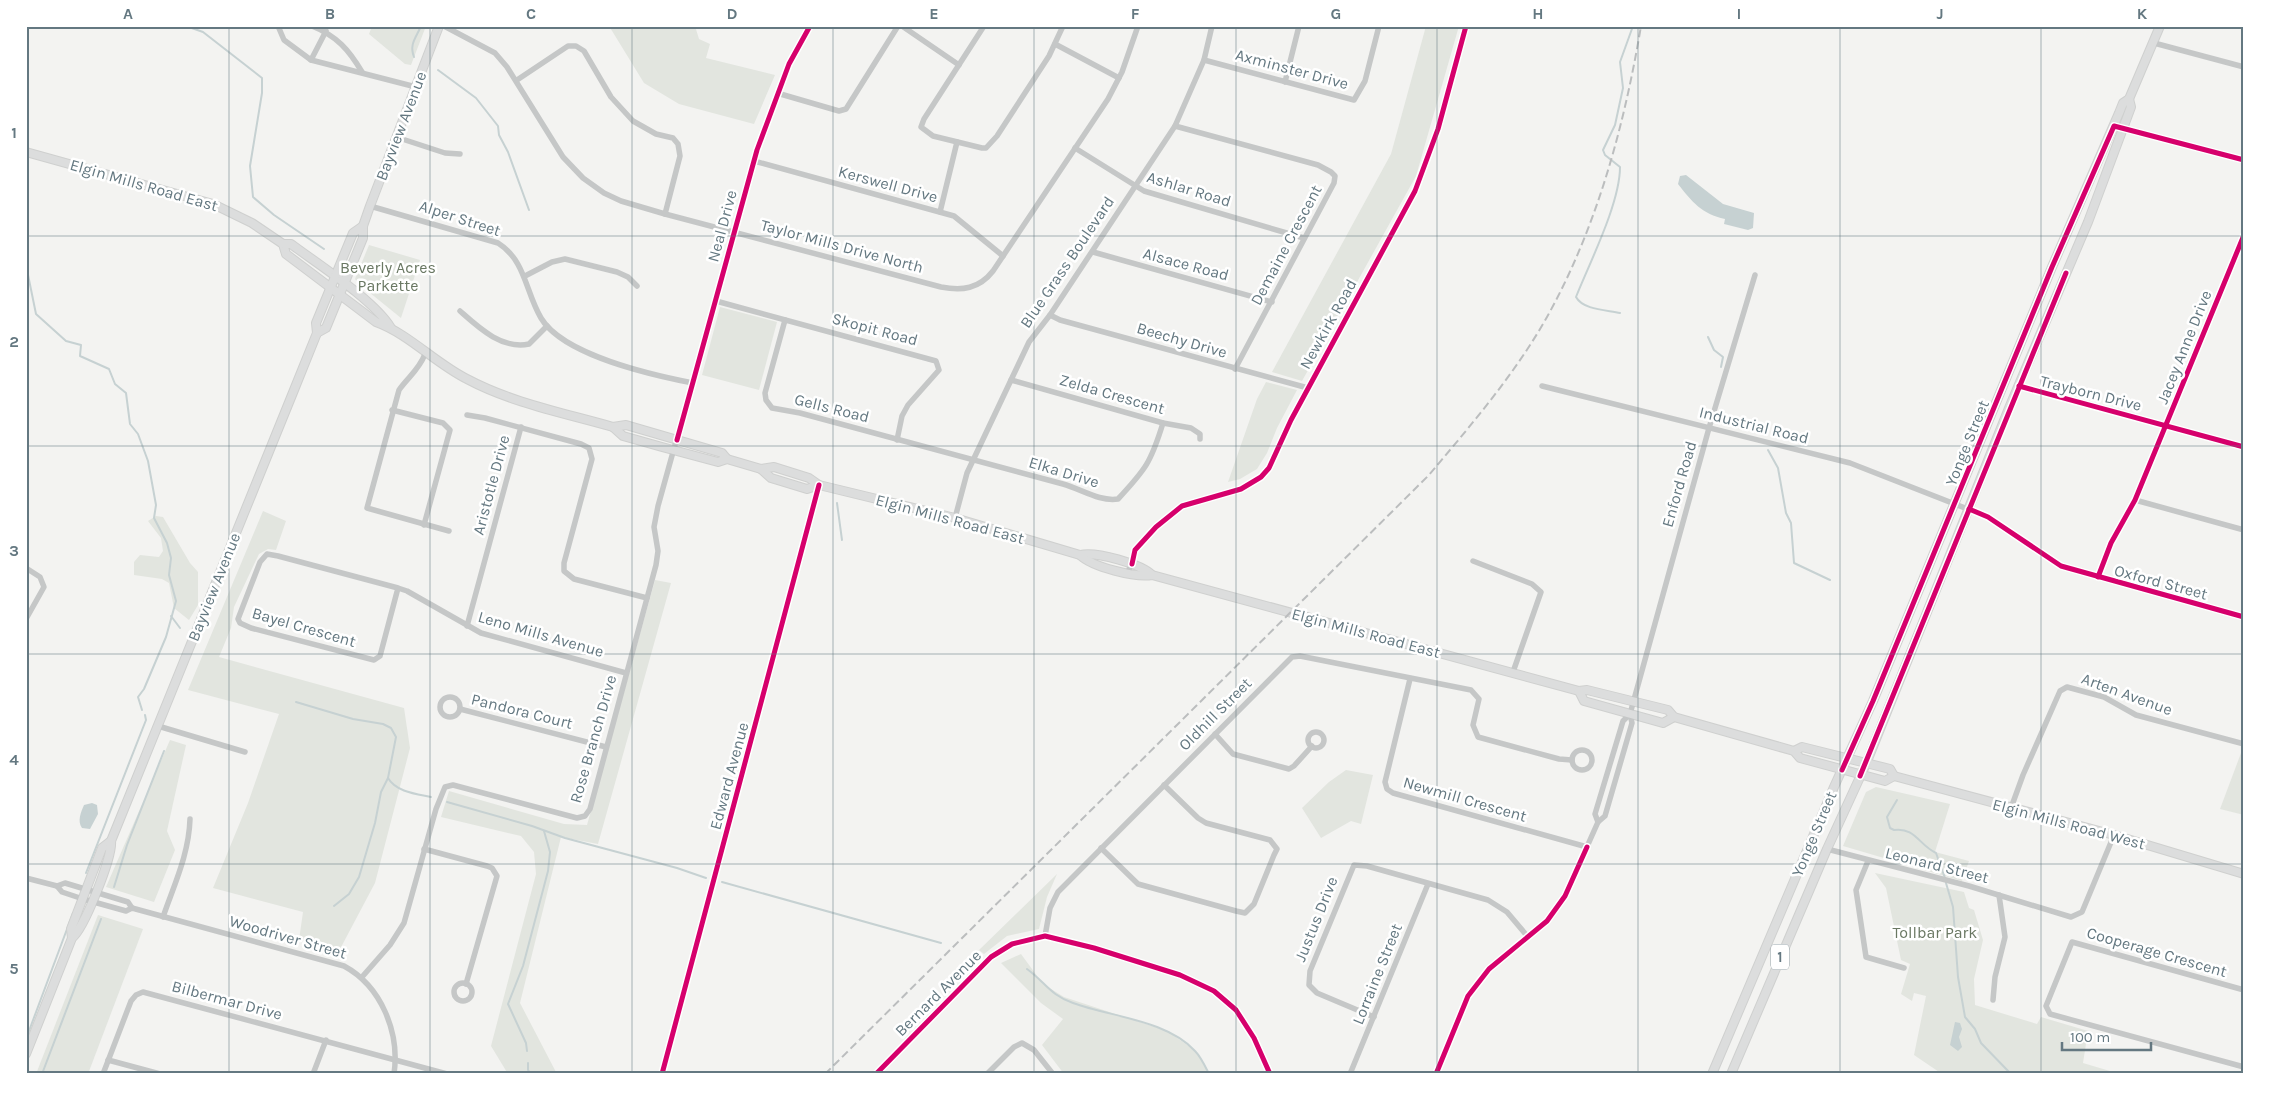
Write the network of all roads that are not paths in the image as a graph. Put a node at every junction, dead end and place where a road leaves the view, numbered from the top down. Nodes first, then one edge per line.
1 (278, 26) edge
2 (312, 26) edge
3 (439, 26) edge
4 (444, 26) edge
5 (810, 26) edge
6 (898, 26) edge
7 (902, 26) edge
8 (984, 26) edge
9 (1063, 26) edge
10 (1138, 26) edge
11 (1212, 26) edge
12 (1300, 26) edge
13 (1379, 26) edge
14 (1466, 26) edge
15 (2160, 26) edge
16 (326, 31) junction
17 (2154, 43) junction
18 (1055, 44) junction
19 (311, 60) junction
20 (1204, 60) junction
21 (959, 64) junction
22 (2244, 67) edge
23 (362, 72) junction
24 (1119, 78) junction
25 (517, 80) junction
26 (1286, 82) junction
27 (416, 87) junction
28 (777, 93) junction
29 (2129, 99) junction
30 (1175, 126) junction
31 (2114, 126) junction
32 (2123, 128) junction
33 (396, 137) junction
34 (957, 142) junction
35 (1075, 148) junction
36 (26, 152) edge
37 (460, 154) dead end
38 (2244, 160) edge
39 (754, 161) junction
40 (1134, 186) junction
41 (370, 206) junction
42 (940, 212) junction
43 (665, 214) junction
44 (364, 226) junction
45 (733, 231) junction
46 (2244, 235) edge
47 (1304, 238) junction
48 (283, 244) junction
49 (1092, 252) junction
50 (1003, 256) junction
51 (1755, 275) dead end
52 (525, 276) junction
53 (335, 277) junction
54 (344, 284) junction
55 (637, 286) dead end
56 (331, 288) junction
57 (340, 294) junction
58 (716, 300) junction
59 (1272, 302) junction
60 (460, 311) dead end
61 (1050, 315) junction
62 (785, 320) junction
63 (547, 326) junction
64 (391, 328) junction
65 (317, 333) junction
66 (425, 354) junction
67 (1235, 369) junction
68 (1011, 380) junction
69 (693, 383) junction
70 (1542, 386) dead end
71 (2020, 386) junction
72 (1308, 388) junction
73 (392, 410) junction
74 (467, 415) dead end
75 (1162, 423) junction
76 (2166, 425) junction
77 (521, 427) junction
78 (613, 427) junction
79 (1709, 428) junction
80 (1200, 439) dead end
81 (677, 440) junction
82 (897, 440) junction
83 (2244, 447) edge
84 (674, 450) junction
85 (727, 459) junction
86 (974, 460) junction
87 (819, 485) junction
88 (2135, 500) junction
89 (1955, 504) junction
90 (1969, 509) junction
91 (955, 518) junction
92 (424, 525) junction
93 (2244, 530) edge
94 (449, 531) dead end
95 (1080, 555) junction
96 (1473, 561) dead end
97 (1132, 564) junction
98 (26, 568) edge
99 (1128, 573) junction
100 (1152, 575) junction
101 (2098, 577) junction
102 (398, 588) junction
103 (647, 598) junction
104 (2244, 617) edge
105 (26, 618) edge
106 (467, 626) junction
107 (1513, 672) junction
108 (626, 673) junction
109 (1410, 679) junction
110 (1580, 691) junction
111 (1633, 701) junction
112 (460, 709) dead end
113 (1630, 714) junction
114 (1674, 717) junction
115 (158, 726) junction
116 (1215, 734) junction
117 (2244, 744) edge
118 (1312, 746) dead end
119 (606, 747) junction
120 (1794, 751) junction
121 (245, 752) dead end
122 (1848, 759) junction
123 (1572, 760) dead end
124 (1866, 764) junction
125 (1842, 770) junction
126 (1860, 776) junction
127 (1894, 776) junction
128 (1164, 785) junction
129 (2012, 808) junction
130 (190, 819) dead end
131 (1598, 822) junction
132 (2114, 836) junction
133 (111, 842) junction
134 (1102, 848) junction
135 (1588, 848) junction
136 (424, 849) junction
137 (1827, 849) junction
138 (1868, 861) junction
139 (2244, 874) edge
140 (26, 878) edge
141 (1428, 884) junction
142 (57, 886) junction
143 (86, 890) junction
144 (95, 892) junction
145 (2000, 895) junction
146 (83, 899) junction
147 (92, 902) junction
148 (132, 908) junction
149 (163, 917) junction
150 (1046, 936) junction
151 (72, 938) junction
152 (1528, 938) junction
153 (1904, 968) dead end
154 (362, 978) junction
155 (466, 984) dead end
156 (2244, 990) edge
157 (1993, 1000) dead end
158 (1374, 1017) junction
159 (326, 1040) junction
160 (26, 1054) edge
161 (395, 1058) junction
162 (108, 1060) junction
163 (2244, 1068) edge
164 (103, 1074) edge
165 (160, 1074) edge
166 (313, 1074) edge
167 (394, 1074) edge
168 (447, 1074) edge
169 (662, 1074) edge
170 (876, 1074) edge
171 (987, 1074) edge
172 (1053, 1074) edge
173 (1270, 1074) edge
174 (1350, 1074) edge
175 (1436, 1074) edge
176 (1712, 1074) edge
177 (1730, 1074) edge

1 - 19 street
2 - 16 street
3 - 27 main road, Bayview Avenue
4 - 25 street, Taylor Mills Drive North
5 - 28 street, Neal Drive
6 - 28 street
7 - 21 street
8 - 21 street
9 - 18 street
10 - 24 street, Taylor Mills Drive North
11 - 20 street, Blue Grass Boulevard
12 - 26 street
13 - 26 street, Axminster Drive
14 - 72 street, Newkirk Road
15 - 17 main road, Yonge Street
16 - 19 street
16 - 23 street
17 - 22 street
17 - 29 main road, Yonge Street
18 - 24 street
18 - 34 street
19 - 23 street
20 - 26 street, Axminster Drive
20 - 30 street, Blue Grass Boulevard
21 - 34 street
23 - 27 street
24 - 35 street, Taylor Mills Drive North
25 - 43 street, Taylor Mills Drive North
25 - 43 street
27 - 33 main road, Bayview Avenue
28 - 39 street, Neal Drive
29 - 31 main road, Yonge Street
29 - 32 main road, Yonge Street
30 - 40 street, Blue Grass Boulevard
30 - 47 street, Demaine Crescent
31 - 32 street
31 - 89 main road, Yonge Street
32 - 38 street
32 - 71 main road, Yonge Street
33 - 37 street
33 - 41 main road, Bayview Avenue
34 - 42 street
35 - 40 street, Ashlar Road
35 - 50 street, Taylor Mills Drive North
36 - 48 main road, Elgin Mills Road East
39 - 42 street, Kerswell Drive
39 - 45 street, Neal Drive
40 - 47 street, Ashlar Road
40 - 49 street, Blue Grass Boulevard
41 - 44 main road, Bayview Avenue
41 - 52 street, Alper Street
42 - 50 street, Kerswell Drive
43 - 45 street, Taylor Mills Drive North
44 - 53 main road, Bayview Avenue
44 - 54 main road, Bayview Avenue
45 - 50 street, Taylor Mills Drive North
45 - 58 street, Neal Drive
46 - 76 street, Jacey Anne Drive
47 - 59 street, Demaine Crescent
48 - 53 main road, Elgin Mills Road East
48 - 56 main road, Elgin Mills Road East
49 - 59 street, Alsace Road
49 - 61 street, Blue Grass Boulevard
51 - 79 street, Enford Road
52 - 55 street
52 - 63 street, Alper Street
53 - 54 main road, Elgin Mills Road East
53 - 56 main road, Bayview Avenue
54 - 57 main road, Bayview Avenue
54 - 64 main road, Elgin Mills Road East
56 - 57 main road, Elgin Mills Road East
56 - 65 main road, Bayview Avenue
57 - 64 main road, Elgin Mills Road East
57 - 65 main road, Bayview Avenue
58 - 62 street, Skopit Road
58 - 69 street, Neal Drive
59 - 67 street, Demaine Crescent
60 - 63 street
61 - 67 street, Beechy Drive
61 - 68 street, Blue Grass Boulevard
62 - 82 street, Gells Road
62 - 82 street, Skopit Road
63 - 69 street, Alper Street
64 - 66 main road, Elgin Mills Road East
65 - 115 main road, Bayview Avenue
66 - 73 street
66 - 78 main road, Elgin Mills Road East
67 - 72 street, Beechy Drive
68 - 75 street, Zelda Crescent
68 - 86 street, Blue Grass Boulevard
69 - 81 street, Neal Drive
70 - 79 street, Industrial Road
71 - 76 street, Trayborn Drive
71 - 90 main road, Yonge Street
72 - 97 street, Newkirk Road
73 - 92 street
73 - 92 street
74 - 77 street
75 - 80 street, Zelda Crescent
75 - 86 street, Elka Drive
76 - 83 street, Trayborn Drive
76 - 88 street, Jacey Anne Drive
77 - 103 street, Aristotle Drive
77 - 106 street, Aristotle Drive
78 - 81 main road, Elgin Mills Road East
78 - 84 main road, Elgin Mills Road East
79 - 89 street, Industrial Road
79 - 111 street, Enford Road
81 - 84 street, Rose Branch Drive
81 - 85 main road, Elgin Mills Road East
82 - 86 street, Gells Road
84 - 85 main road, Elgin Mills Road East
84 - 103 street, Rose Branch Drive
85 - 87 main road, Elgin Mills Road East
86 - 91 street, Blue Grass Boulevard
87 - 91 main road, Elgin Mills Road East
87 - 169 street, Edward Avenue
88 - 93 street
88 - 101 street, Jacey Anne Drive
89 - 90 street, Industrial Road
89 - 122 main road, Yonge Street
90 - 101 street, Oxford Street
90 - 124 main road, Yonge Street
91 - 95 main road, Elgin Mills Road East
92 - 94 street
95 - 97 main road, Elgin Mills Road East
95 - 99 main road, Elgin Mills Road East
96 - 107 street
97 - 99 street, Newkirk Road
97 - 100 main road, Elgin Mills Road East
98 - 105 street
99 - 100 main road, Elgin Mills Road East
100 - 107 main road, Elgin Mills Road East
101 - 104 street, Oxford Street
102 - 102 street, Bayel Crescent
102 - 106 street, Leno Mills Avenue
103 - 108 street, Rose Branch Drive
106 - 108 street, Leno Mills Avenue
107 - 110 main road, Elgin Mills Road East
108 - 119 street, Rose Branch Drive
109 - 116 street, Oldhill Street
109 - 123 street, Oldhill Street
109 - 135 street, Newmill Crescent
110 - 111 main road, Elgin Mills Road East
110 - 113 main road, Elgin Mills Road East
111 - 113 street, Enford Road
111 - 114 main road, Elgin Mills Road East
112 - 119 street, Pandora Court
113 - 114 main road, Elgin Mills Road East
113 - 131 street
113 - 131 street
114 - 120 main road, Elgin Mills Road East
115 - 121 street
115 - 133 main road, Bayview Avenue
116 - 118 street
116 - 128 street, Oldhill Street
117 - 129 street, Arten Avenue
119 - 136 street, Rose Branch Drive
120 - 122 main road, Elgin Mills Road East
120 - 125 main road, Elgin Mills Road East
122 - 124 main road, Elgin Mills Road East
122 - 125 main road, Yonge Street / 1
124 - 126 main road, Yonge Street
124 - 127 main road, Elgin Mills Road West
125 - 126 main road, Elgin Mills Road West
125 - 176 main road, Yonge Street / 1
126 - 127 main road, Elgin Mills Road West
126 - 137 main road, Yonge Street / 1
127 - 129 main road, Elgin Mills Road West
128 - 134 street, Oldhill Street
128 - 134 street
129 - 132 main road, Elgin Mills Road West
130 - 149 street
131 - 135 street
132 - 139 main road, Elgin Mills Road West
132 - 145 street, Leonard Street
133 - 143 main road, Bayview Avenue
133 - 144 main road, Bayview Avenue
134 - 150 street, Oldhill Street
135 - 152 street
136 - 154 street, Rose Branch Drive
136 - 155 street
137 - 138 street, Leonard Street
137 - 177 main road, Yonge Street / 1
138 - 145 street, Leonard Street
138 - 153 street, Leonard Street
140 - 142 street
141 - 152 street, Justus Drive
141 - 158 street, Lorraine Street
141 - 158 street, Justus Drive
142 - 143 street, Woodriver Street
142 - 146 street, Woodriver Street
143 - 144 street, Woodriver Street
143 - 146 main road, Bayview Avenue
144 - 147 main road, Bayview Avenue
144 - 148 street, Woodriver Street
145 - 157 street, Leonard Street
146 - 147 street, Woodriver Street
146 - 151 main road, Bayview Avenue
147 - 148 street, Woodriver Street
147 - 151 main road, Bayview Avenue
148 - 149 street, Woodriver Street
149 - 154 street, Woodriver Street
150 - 170 street, Bernard Avenue
150 - 173 street, Bernard Avenue
151 - 160 main road, Bayview Avenue
152 - 175 street
154 - 161 street, Woodriver Street
156 - 163 street, Cooperage Crescent
158 - 174 street, Lorraine Street
159 - 161 street, Bilbermar Drive
159 - 162 street, Bilbermar Drive
159 - 166 street
161 - 167 street, Woodriver Street
161 - 168 street, Bilbermar Drive
162 - 164 street, Bilbermar Drive
162 - 165 street
171 - 172 street

